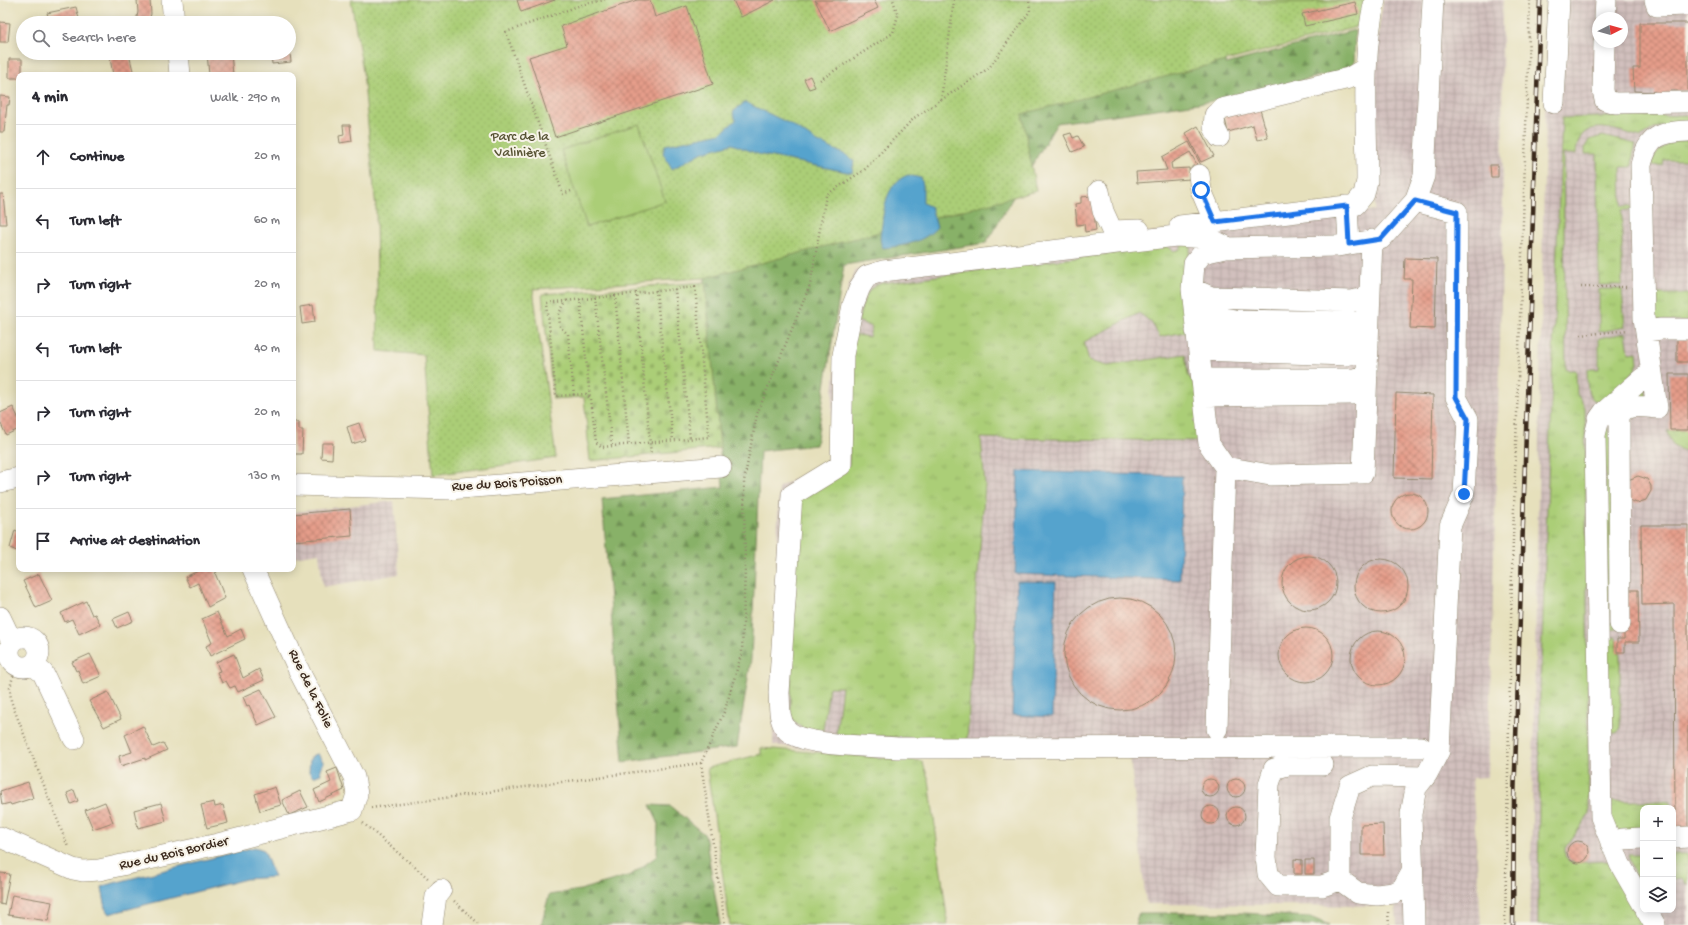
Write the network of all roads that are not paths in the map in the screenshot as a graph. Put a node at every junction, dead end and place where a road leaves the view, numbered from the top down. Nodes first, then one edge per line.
1 (172, 0) edge
2 (1375, 0) edge
3 (1432, 0) edge
4 (1559, 0) edge
5 (1606, 0) edge
6 (1655, 0) edge
7 (1688, 5) edge
8 (1605, 12) edge
9 (173, 16) edge
10 (1604, 48) edge
11 (179, 60) edge
12 (1366, 68) junction
13 (180, 72) edge
14 (1688, 102) edge
15 (1554, 103) dead end
16 (1688, 131) edge
17 (1219, 137) dead end
18 (1199, 175) dead end
19 (1099, 191) dead end
20 (1415, 201) junction
21 (1347, 206) junction
22 (1215, 222) junction
23 (1372, 240) junction
24 (1349, 244) junction
25 (1229, 248) junction
26 (1192, 289) junction
27 (1369, 297) junction
28 (1688, 329) edge
29 (1638, 330) junction
30 (1367, 354) junction
31 (1199, 356) junction
32 (1652, 377) junction
33 (721, 467) dead end
34 (1225, 467) junction
35 (16, 479) edge
36 (0, 482) edge
37 (296, 485) edge
38 (254, 572) edge
39 (0, 617) edge
40 (1620, 624) dead end
41 (12, 642) junction
42 (24, 665) junction
43 (1217, 729) dead end
44 (74, 739) dead end
45 (1422, 747) dead end
46 (1324, 765) dead end
47 (1425, 777) junction
48 (352, 810) joint
49 (0, 837) edge
50 (1688, 837) edge
51 (1640, 838) edge
52 (1676, 838) edge
53 (1611, 843) junction
54 (1412, 871) junction
55 (1340, 880) junction
56 (441, 890) road end
57 (1640, 899) edge
58 (1648, 913) edge
59 (432, 925) edge
60 (1414, 925) edge
61 (1655, 925) edge

1 - 9 street
2 - 12 street
3 - 20 street
4 - 15 street
5 - 8 street
6 - 7 street
10 - 14 street
11 - 13 street
12 - 17 street
12 - 21 street
16 - 29 street
18 - 22 street
19 - 22 street
20 - 23 street
20 - 47 street
21 - 22 street
21 - 24 street
23 - 24 street
23 - 27 street
24 - 25 street
25 - 26 street
25 - 45 street
26 - 27 street
26 - 31 street
27 - 30 street
28 - 29 street
29 - 32 street
30 - 31 street
30 - 31 street
30 - 31 street
30 - 34 street
31 - 34 street
32 - 40 street
32 - 53 street
33 - 37 street, Rue du Bois Poisson
34 - 43 street
35 - 36 street
38 - 48 street, Rue de la Folie
39 - 41 street
41 - 42 street
41 - 42 street
42 - 44 street
46 - 55 street
47 - 54 street
47 - 55 street
48 - 49 street, Rue du Bois Bordier
50 - 52 street
51 - 53 street
53 - 57 street
54 - 55 street
54 - 60 street
56 - 59 street
58 - 61 street

